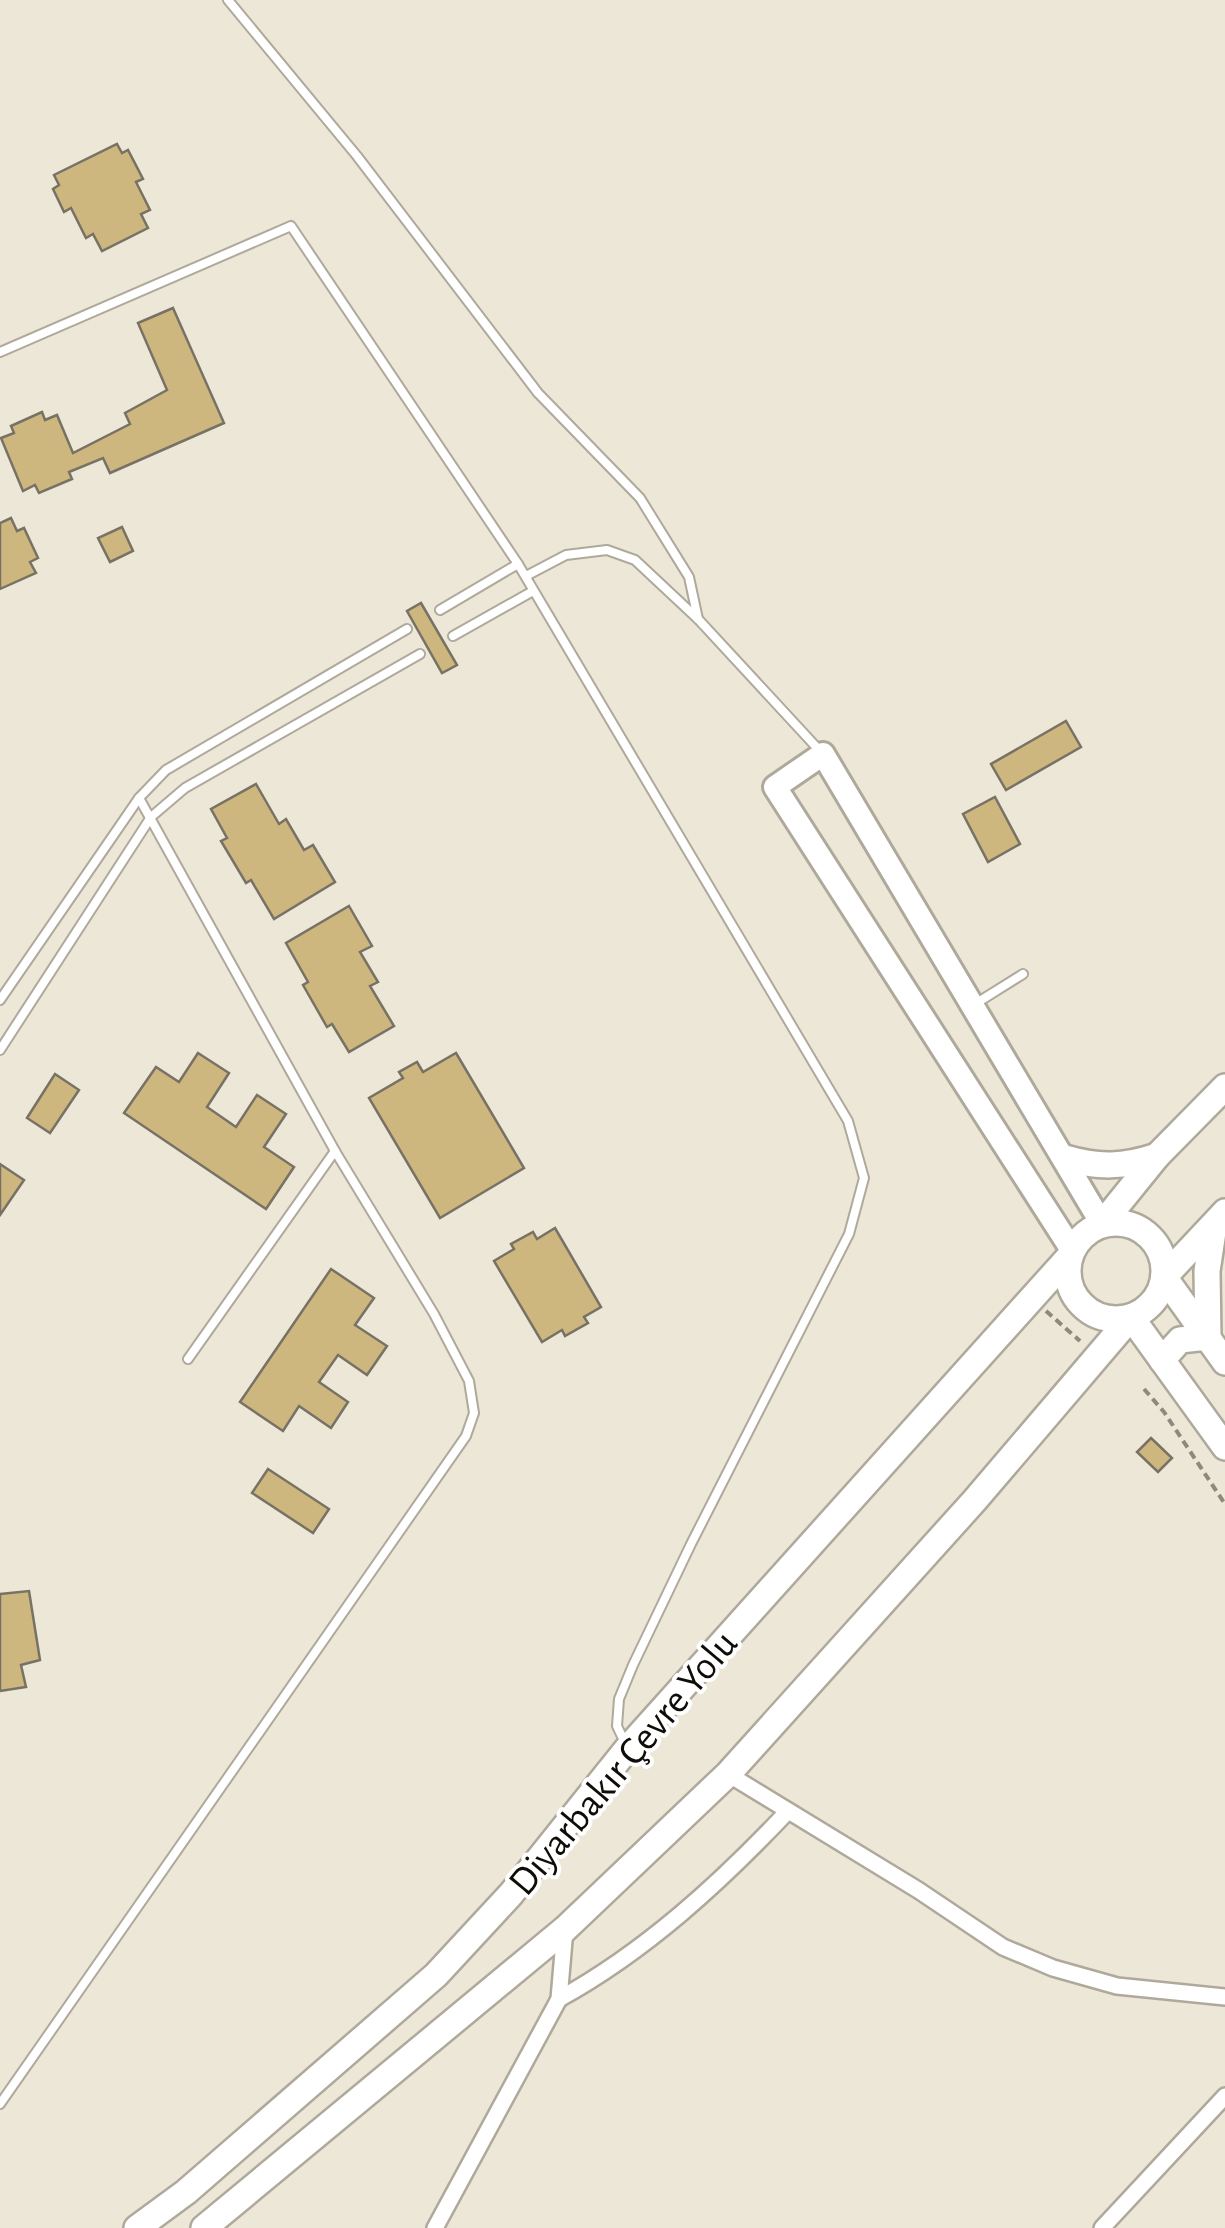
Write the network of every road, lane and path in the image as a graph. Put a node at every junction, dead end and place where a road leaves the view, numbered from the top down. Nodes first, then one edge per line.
1 (228, 0) edge
2 (0, 352) edge
3 (518, 564) junction
4 (526, 576) junction
5 (532, 590) junction
6 (440, 610) dead end
7 (698, 619) junction
8 (407, 629) dead end
9 (453, 636) dead end
10 (420, 654) dead end
11 (823, 754) junction
12 (139, 798) junction
13 (151, 817) junction
14 (1022, 974) dead end
15 (0, 1000) edge
16 (971, 1007) junction
17 (0, 1050) edge
18 (1225, 1087) edge
19 (335, 1150) junction
20 (1157, 1156) junction
21 (1066, 1158) junction
22 (1219, 1219) edge
23 (1102, 1224) junction
24 (1070, 1254) junction
25 (1164, 1277) junction
26 (1041, 1307) dead end
27 (1132, 1317) junction
28 (1208, 1337) junction
29 (1088, 1348) dead end
30 (188, 1359) dead end
31 (1162, 1360) junction
32 (1225, 1362) edge
33 (1144, 1388) dead end
34 (1225, 1448) edge
35 (1225, 1504) edge
36 (628, 1749) junction
37 (728, 1774) junction
38 (788, 1812) junction
39 (565, 1929) junction
40 (1225, 1997) edge
41 (559, 1999) junction
42 (1225, 2096) edge
43 (0, 2104) edge
44 (137, 2228) edge
45 (204, 2228) edge
46 (436, 2228) edge
47 (1102, 2228) edge

1 - 7 lane
2 - 3 lane
3 - 4 lane
3 - 6 lane
4 - 5 lane
4 - 7 lane
5 - 9 lane
5 - 36 lane
7 - 11 lane
8 - 12 lane
10 - 13 lane
11 - 16 main road
11 - 24 main road
12 - 13 lane
12 - 15 lane
13 - 17 lane
13 - 19 lane
14 - 16 lane
16 - 21 main road
18 - 20 main road
19 - 30 lane
19 - 43 lane
20 - 21 main road
20 - 23 main road
21 - 23 main road
22 - 25 main road
22 - 28 main road
23 - 24 main road
23 - 25 main road
24 - 27 main road
24 - 36 main road, Diyarbakır Çevre Yolu
25 - 27 main road
25 - 28 main road
26 - 29 path
27 - 31 main road
27 - 37 main road, Diyarbakır Çevre Yolu
28 - 31 main road
28 - 32 main road
31 - 34 main road
33 - 35 path
36 - 44 main road, Diyarbakır Çevre Yolu
37 - 38 street
37 - 39 main road, Diyarbakır Çevre Yolu
38 - 40 street
38 - 41 street
39 - 41 street
39 - 45 main road, Diyarbakır Çevre Yolu
41 - 46 street
42 - 47 street

